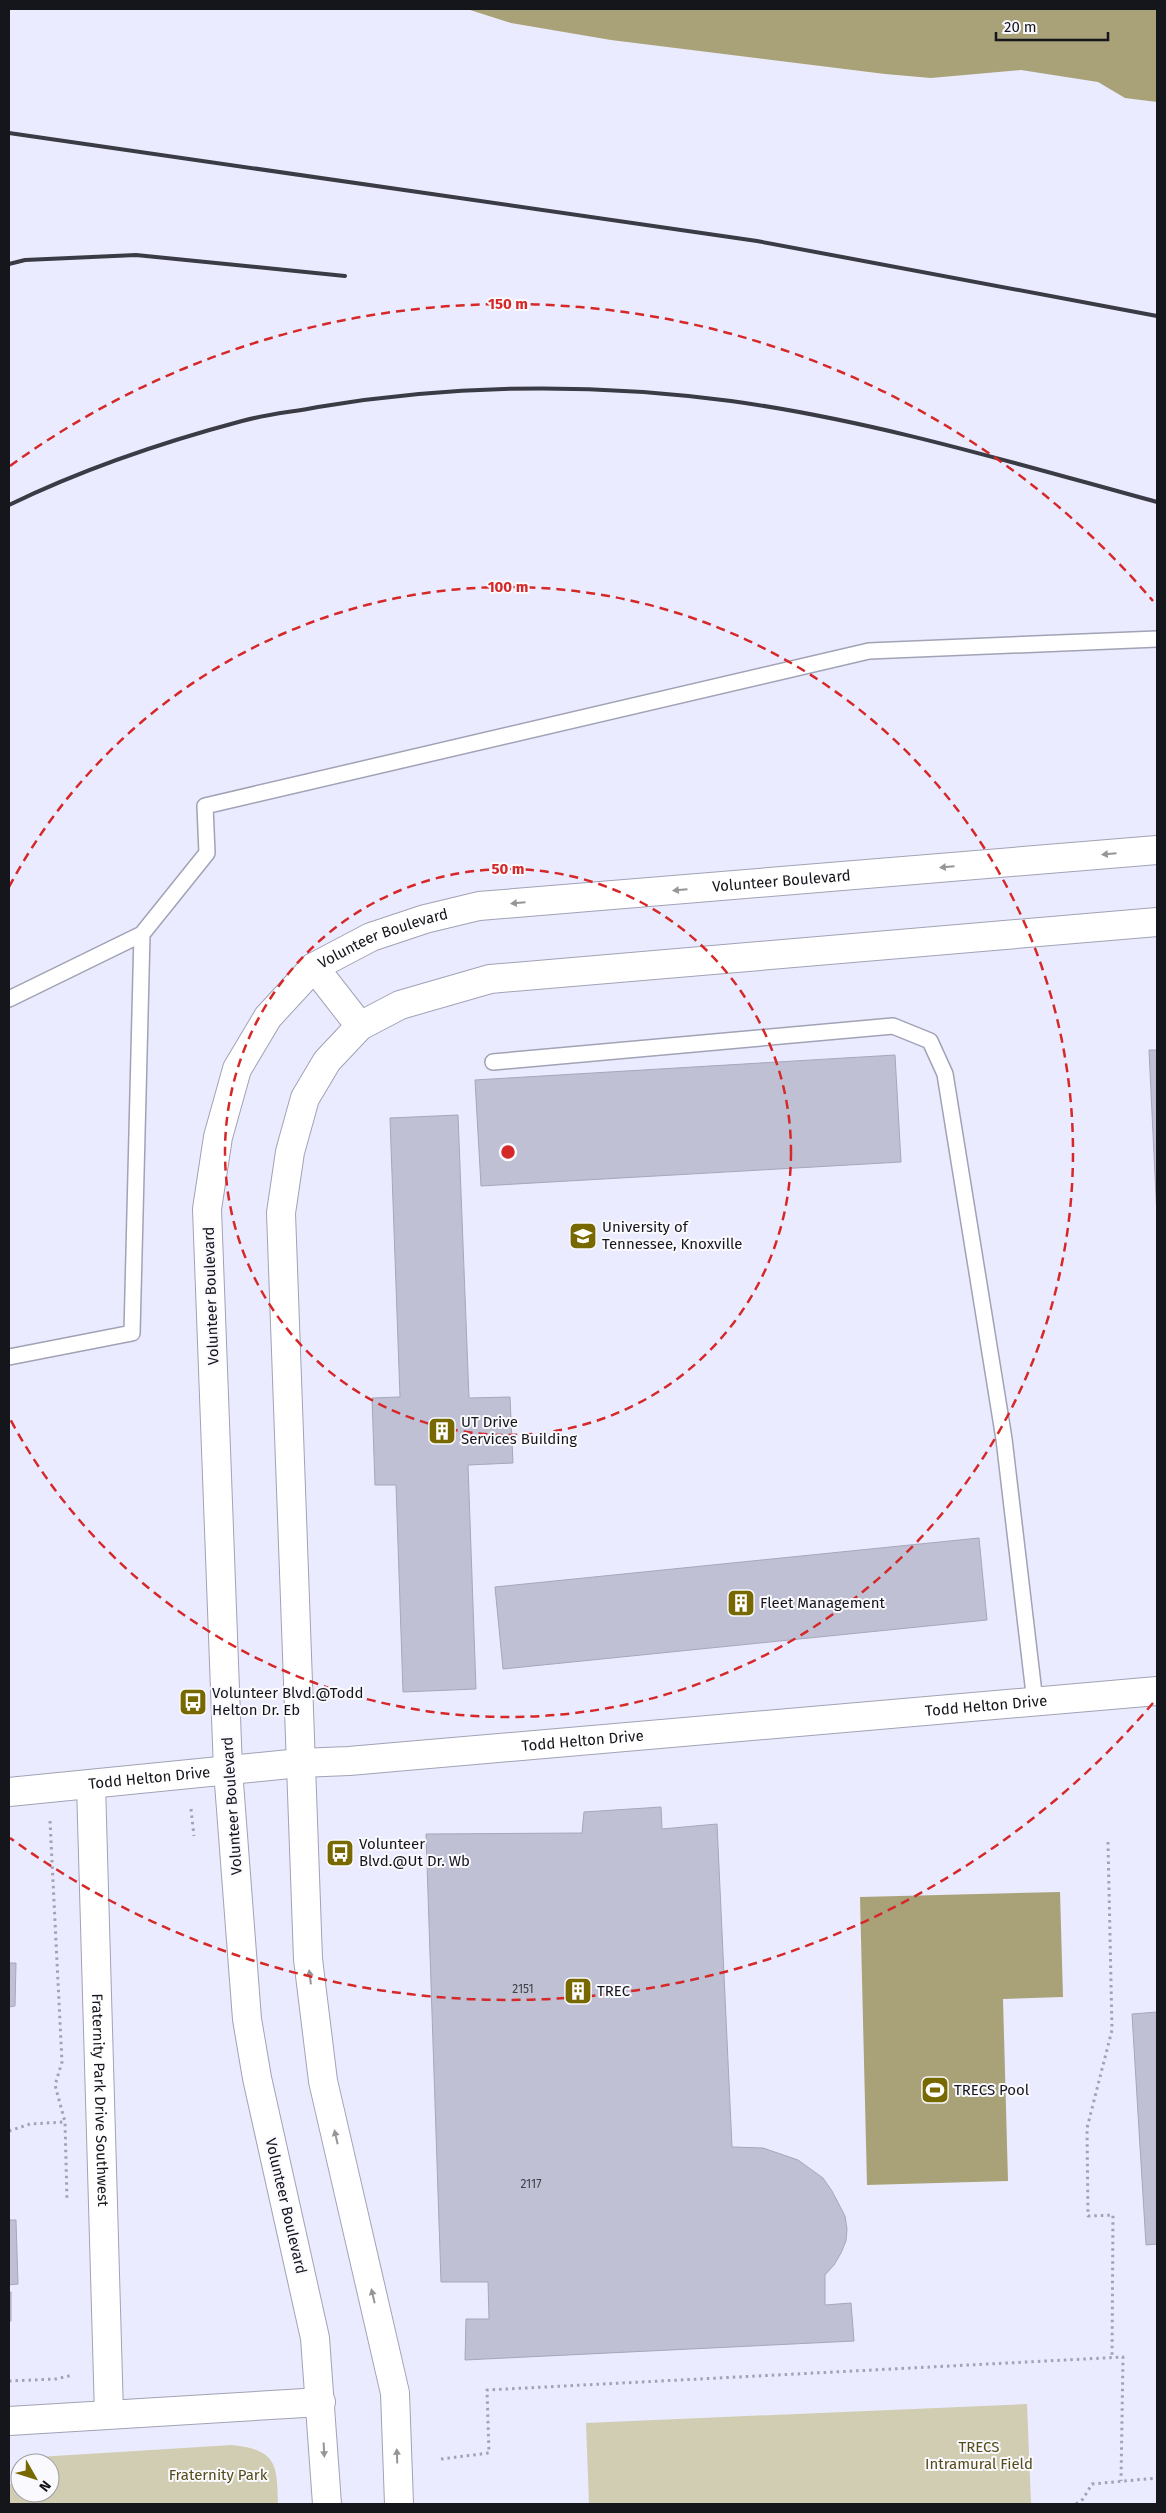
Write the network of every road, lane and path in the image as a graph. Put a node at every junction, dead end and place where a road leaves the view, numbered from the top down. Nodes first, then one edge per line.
1 (1157, 640) edge
2 (1157, 850) edge
3 (1157, 922) edge
4 (142, 934) junction
5 (314, 967) junction
6 (9, 999) edge
7 (360, 1026) junction
8 (492, 1062) dead end
9 (9, 1357) edge
10 (1157, 1691) edge
11 (1035, 1702) junction
12 (300, 1763) junction
13 (228, 1770) junction
14 (91, 1785) junction
15 (9, 1792) edge
16 (191, 1809) dead end
17 (49, 1815) dead end
18 (194, 1836) dead end
19 (1108, 1842) dead end
20 (65, 2122) junction
21 (9, 2131) edge
22 (67, 2205) dead end
23 (1112, 2358) junction
24 (74, 2365) dead end
25 (74, 2375) junction
26 (9, 2381) edge
27 (321, 2402) junction
28 (109, 2414) junction
29 (77, 2418) junction
30 (9, 2420) edge
31 (441, 2459) dead end
32 (1157, 2478) edge
33 (1121, 2481) junction
34 (326, 2504) edge
35 (399, 2504) edge
36 (1076, 2504) edge

1 - 4 lane
2 -> 5 street, Volunteer Boulevard
3 - 7 street
4 - 6 lane
4 - 9 lane
5 - 7 street
5 - 13 street, Volunteer Boulevard
7 - 12 street
8 - 11 lane
10 - 11 street, Todd Helton Drive
11 - 12 street, Todd Helton Drive
12 - 13 street, Todd Helton Drive
35 -> 12 street
13 - 14 street, Todd Helton Drive
13 - 27 street, Volunteer Boulevard
14 - 15 street, Todd Helton Drive
14 - 28 street, Fraternity Park Drive Southwest
16 - 18 path
17 - 20 path
19 - 23 path
20 - 21 path
20 - 22 path
23 - 31 path
23 - 33 path
24 - 25 path
25 - 26 path
25 - 29 path
27 - 28 street
27 -> 34 street, Volunteer Boulevard
28 - 29 street
29 - 30 street
32 - 33 path
33 - 36 path

